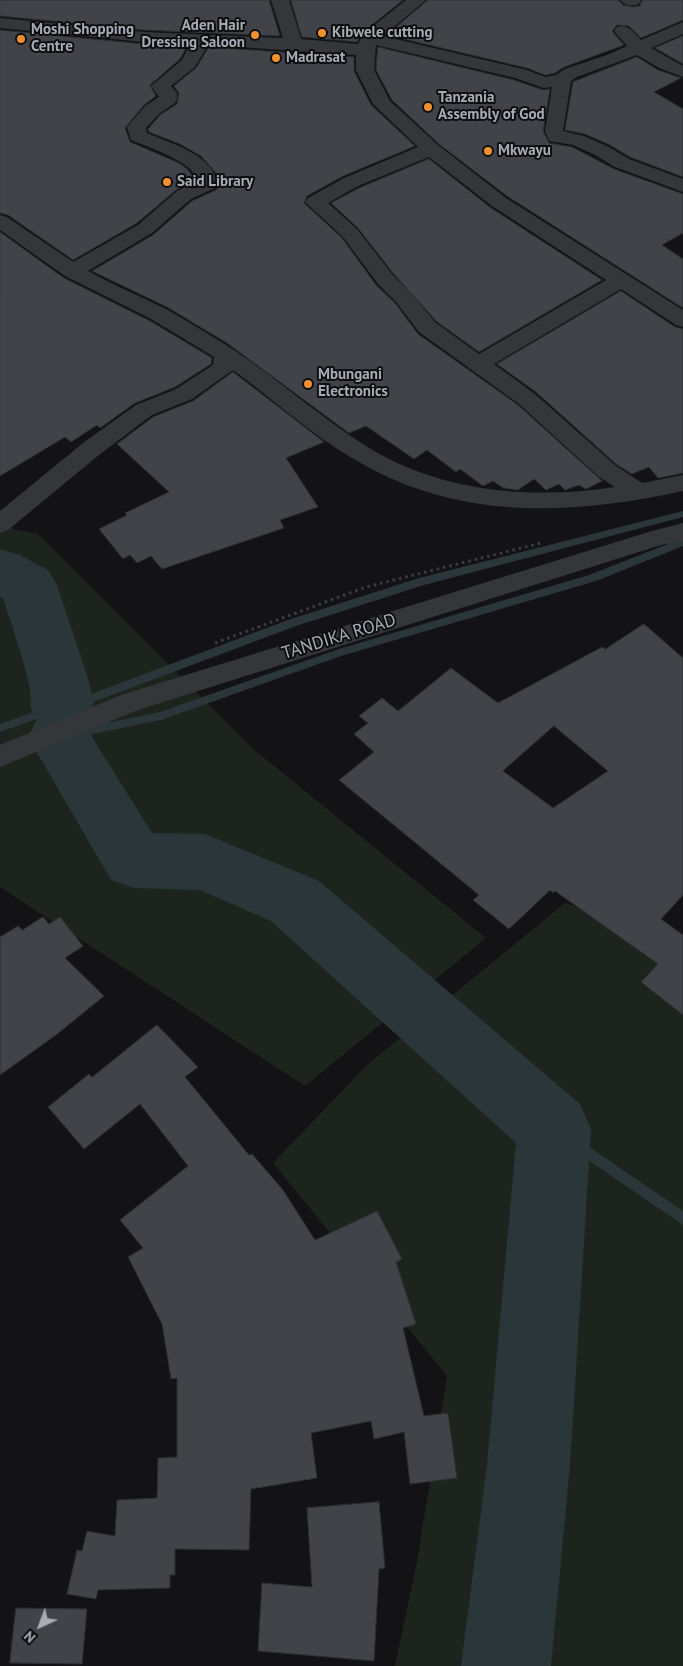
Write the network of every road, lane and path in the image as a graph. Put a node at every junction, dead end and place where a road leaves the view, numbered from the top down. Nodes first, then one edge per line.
1 (280, 0) edge
2 (417, 0) edge
3 (0, 23) edge
4 (683, 27) edge
5 (623, 31) dead end
6 (201, 41) junction
7 (294, 44) junction
8 (367, 44) junction
9 (638, 48) junction
10 (683, 72) edge
11 (562, 79) junction
12 (431, 149) junction
13 (683, 186) edge
14 (0, 221) edge
15 (72, 271) junction
16 (619, 278) junction
17 (683, 320) edge
18 (226, 355) junction
19 (478, 364) junction
20 (683, 482) edge
21 (638, 492) junction
22 (0, 524) edge
23 (683, 532) edge
24 (0, 756) edge

1 - 7 street
2 - 8 street
3 - 6 street
4 - 9 street
5 - 9 street
6 - 7 street
6 - 15 street
7 - 8 street
8 - 11 street
8 - 12 street
9 - 10 street
9 - 11 street
11 - 13 street
12 - 16 street
12 - 19 street
14 - 15 street
15 - 18 street
16 - 17 street
16 - 19 street
18 - 21 street
18 - 22 street
19 - 21 street
20 - 21 street
23 - 24 street, TANDIKA ROAD

